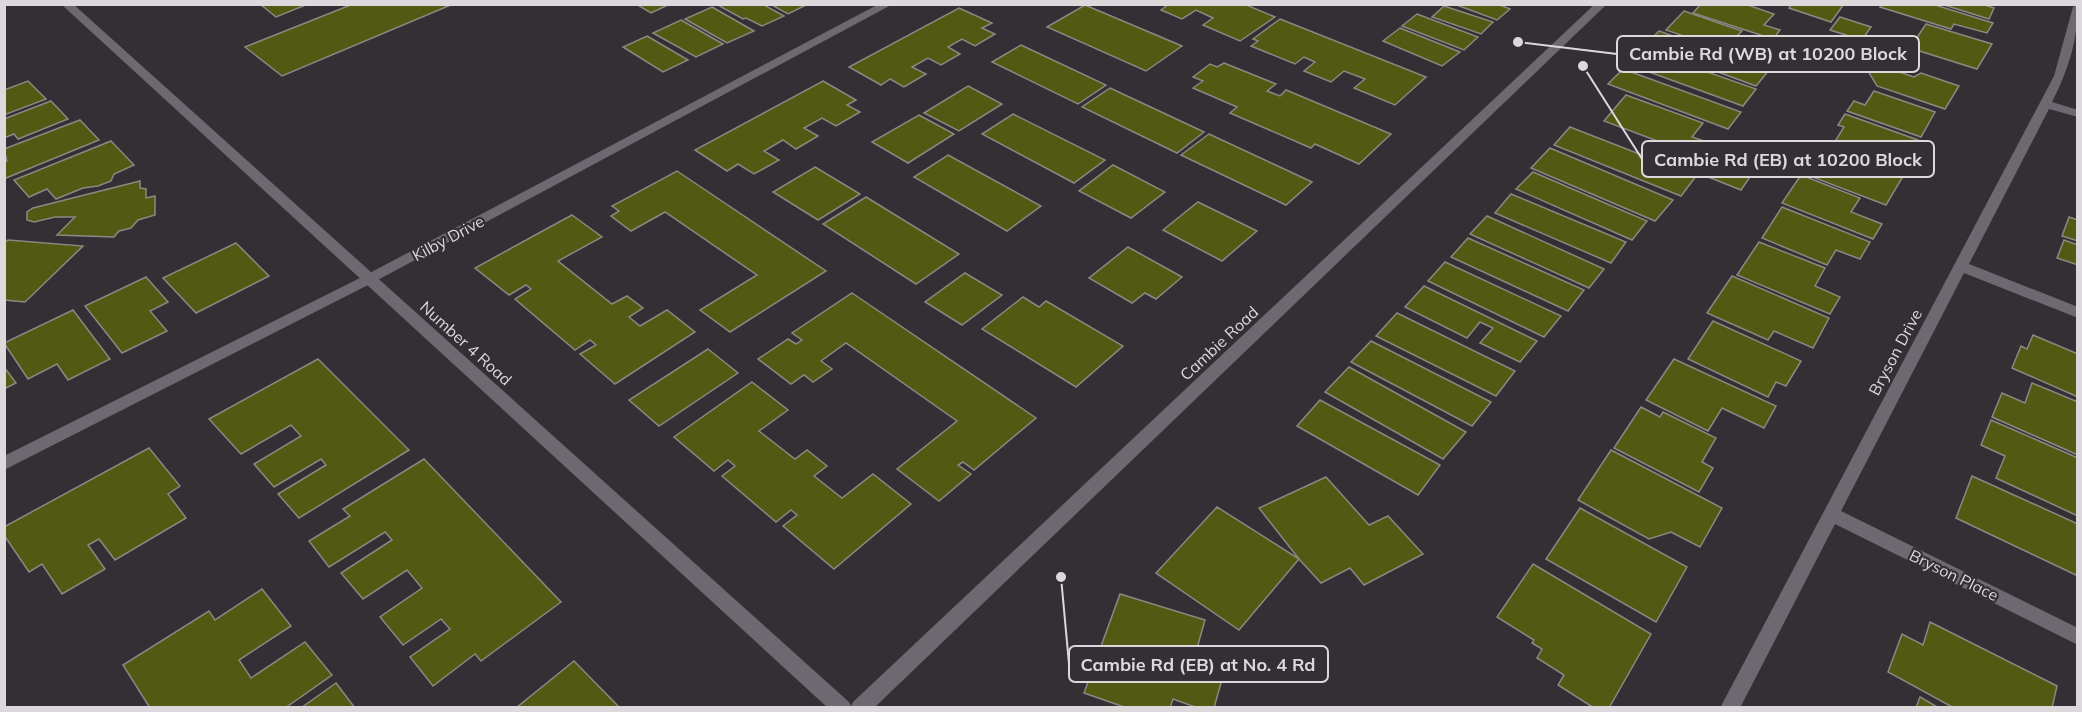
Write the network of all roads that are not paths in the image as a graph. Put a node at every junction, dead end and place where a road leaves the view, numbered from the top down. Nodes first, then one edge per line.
1 (66, 4) edge
2 (888, 4) edge
3 (1602, 4) edge
4 (2078, 7) edge
5 (2045, 104) junction
6 (2078, 114) edge
7 (1960, 266) junction
8 (369, 279) junction
9 (2078, 313) edge
10 (4, 464) edge
11 (1831, 514) junction
12 (2078, 637) edge
13 (842, 708) edge
14 (860, 708) edge
15 (1730, 708) edge

1 - 8 main road, Number 4 Road
2 - 8 main road, Kilby Drive
3 - 14 main road, Cambie Road
4 - 5 main road, Bryson Drive
5 - 6 main road
5 - 7 main road, Bryson Drive
7 - 9 main road
7 - 11 main road, Bryson Drive
8 - 10 main road, Kilby Drive
8 - 13 main road, Number 4 Road
11 - 12 main road, Bryson Place
11 - 15 main road, Bryson Drive

